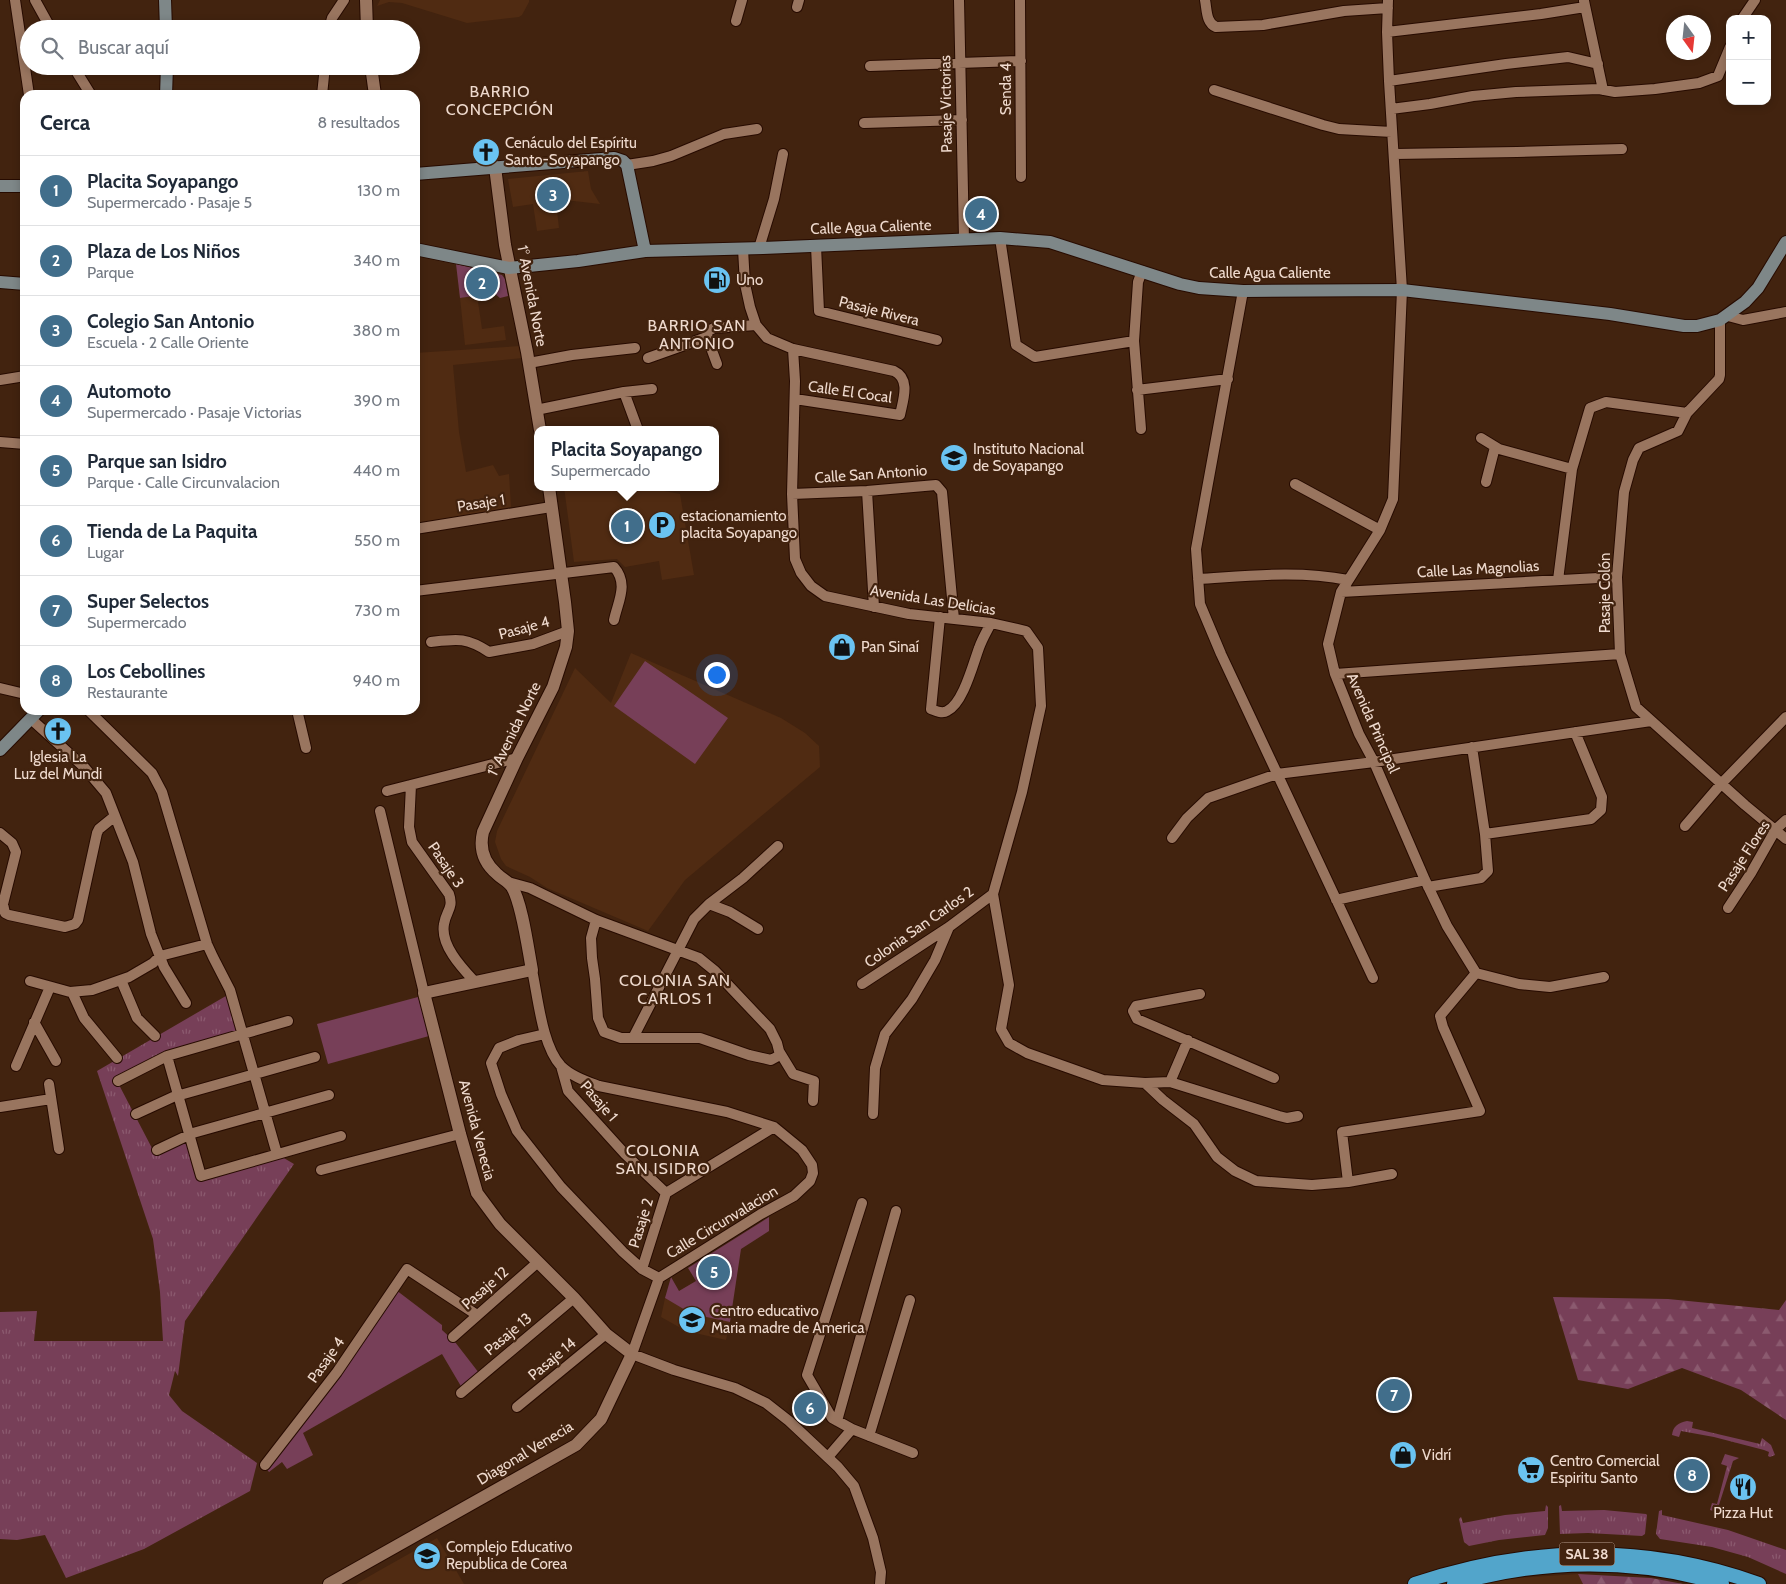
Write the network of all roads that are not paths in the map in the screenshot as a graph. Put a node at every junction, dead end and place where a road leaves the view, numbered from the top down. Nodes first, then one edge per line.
1 (15, 0) edge
2 (35, 0) edge
3 (165, 0) edge
4 (344, 0) edge
5 (366, 0) edge
6 (742, 0) edge
7 (959, 0) edge
8 (1020, 0) edge
9 (1205, 0) edge
10 (1755, 0) edge
11 (1584, 3) edge
12 (1388, 4) edge
13 (1745, 15) edge
14 (46, 20) edge
15 (166, 20) edge
16 (331, 20) edge
17 (367, 20) edge
18 (736, 21) dead end
19 (1387, 32) junction
20 (20, 34) edge
21 (1726, 57) edge
22 (1021, 61) junction
23 (960, 63) junction
24 (1598, 64) junction
25 (870, 66) dead end
26 (26, 75) edge
27 (79, 75) edge
28 (167, 75) edge
29 (324, 75) edge
30 (373, 75) edge
31 (1390, 81) junction
32 (28, 90) edge
33 (88, 90) edge
34 (166, 90) edge
35 (323, 90) edge
36 (374, 90) edge
37 (1214, 90) dead end
38 (1603, 90) junction
39 (1392, 109) junction
40 (962, 120) junction
41 (864, 122) dead end
42 (757, 129) dead end
43 (1392, 132) junction
44 (1622, 149) dead end
45 (783, 154) dead end
46 (1395, 154) junction
47 (626, 165) junction
48 (495, 168) junction
49 (420, 174) edge
50 (1021, 177) dead end
51 (0, 186) edge
52 (20, 186) edge
53 (1000, 238) junction
54 (964, 239) junction
55 (1786, 242) edge
56 (816, 246) junction
57 (743, 248) junction
58 (761, 248) junction
59 (420, 250) edge
60 (645, 251) junction
61 (509, 268) junction
62 (1142, 271) junction
63 (0, 282) edge
64 (20, 284) edge
65 (1402, 290) junction
66 (1243, 292) junction
67 (1786, 312) edge
68 (1724, 318) junction
69 (756, 325) junction
70 (707, 337) junction
71 (936, 340) dead end
72 (1134, 340) junction
73 (635, 348) dead end
74 (793, 349) junction
75 (648, 358) dead end
76 (529, 363) junction
77 (717, 364) dead end
78 (20, 377) edge
79 (1228, 379) junction
80 (0, 380) edge
81 (652, 389) dead end
82 (1137, 390) junction
83 (624, 392) junction
84 (795, 399) junction
85 (536, 410) junction
86 (1687, 413) junction
87 (539, 426) edge
88 (637, 426) edge
89 (1141, 429) dead end
90 (1481, 438) dead end
91 (0, 442) edge
92 (20, 444) edge
93 (1495, 447) junction
94 (1572, 469) junction
95 (1486, 482) dead end
96 (1295, 484) dead end
97 (549, 491) edge
98 (867, 491) junction
99 (792, 494) junction
100 (551, 507) junction
101 (420, 528) edge
102 (1380, 530) junction
103 (561, 573) junction
104 (1617, 577) junction
105 (1198, 578) junction
106 (1348, 580) junction
107 (1558, 580) junction
108 (420, 590) edge
109 (1341, 592) junction
110 (874, 607) junction
111 (940, 617) junction
112 (954, 619) junction
113 (614, 620) dead end
114 (991, 623) junction
115 (568, 630) junction
116 (431, 642) dead end
117 (1620, 654) junction
118 (1335, 674) junction
119 (0, 688) edge
120 (20, 693) edge
121 (35, 715) edge
122 (93, 715) edge
123 (297, 715) edge
124 (1786, 717) edge
125 (1651, 721) junction
126 (1576, 732) junction
127 (1472, 747) junction
128 (306, 748) dead end
129 (0, 750) edge
130 (517, 758) junction
131 (1374, 762) junction
132 (1277, 774) junction
133 (1721, 784) junction
134 (411, 785) junction
135 (387, 791) dead end
136 (380, 811) dead end
137 (115, 816) junction
138 (1786, 820) edge
139 (1684, 826) dead end
140 (1776, 829) junction
141 (0, 833) edge
142 (1486, 834) junction
143 (1172, 838) dead end
144 (1786, 839) edge
145 (778, 846) dead end
146 (508, 882) junction
147 (1426, 883) junction
148 (993, 894) junction
149 (1336, 900) junction
150 (710, 904) junction
151 (1728, 908) dead end
152 (596, 920) junction
153 (949, 927) junction
154 (758, 929) dead end
155 (208, 944) junction
156 (677, 951) junction
157 (160, 956) junction
158 (532, 970) junction
159 (1476, 972) junction
160 (1604, 977) dead end
161 (1373, 978) dead end
162 (121, 980) junction
163 (30, 982) dead end
164 (475, 982) junction
165 (862, 984) dead end
166 (50, 987) junction
167 (72, 992) junction
168 (424, 993) junction
169 (1200, 994) dead end
170 (186, 1003) dead end
171 (288, 1021) dead end
172 (34, 1022) junction
173 (243, 1034) junction
174 (545, 1034) junction
175 (155, 1036) dead end
176 (633, 1038) junction
177 (1188, 1040) junction
178 (778, 1050) junction
179 (167, 1056) junction
180 (315, 1056) dead end
181 (116, 1058) dead end
182 (56, 1061) dead end
183 (16, 1066) dead end
184 (561, 1066) junction
185 (254, 1074) junction
186 (1274, 1078) dead end
187 (118, 1081) dead end
188 (1170, 1082) junction
189 (1145, 1083) junction
190 (49, 1084) dead end
191 (178, 1095) junction
192 (328, 1095) dead end
193 (51, 1099) junction
194 (813, 1101) dead end
195 (0, 1107) edge
196 (265, 1113) junction
197 (136, 1114) dead end
198 (873, 1114) dead end
199 (1298, 1116) dead end
200 (774, 1127) junction
201 (460, 1134) junction
202 (190, 1135) junction
203 (341, 1136) dead end
204 (59, 1149) dead end
205 (157, 1150) dead end
206 (277, 1154) junction
207 (321, 1170) dead end
208 (1392, 1174) dead end
209 (1348, 1182) junction
210 (666, 1193) junction
211 (862, 1203) dead end
212 (896, 1211) dead end
213 (538, 1262) junction
214 (642, 1269) junction
215 (659, 1278) junction
216 (574, 1298) junction
217 (910, 1300) dead end
218 (477, 1315) junction
219 (606, 1334) junction
220 (453, 1337) dead end
221 (632, 1354) junction
222 (461, 1393) dead end
223 (517, 1407) dead end
224 (837, 1421) junction
225 (852, 1430) junction
226 (870, 1436) junction
227 (913, 1453) dead end
228 (828, 1457) junction
229 (265, 1465) dead end
230 (329, 1584) edge
231 (880, 1584) edge
232 (1415, 1584) edge
233 (1454, 1584) edge
234 (1722, 1584) edge
235 (1758, 1584) edge

1 - 20 street
2 - 14 street
3 - 15 main road
4 - 16 street
5 - 17 street
6 - 18 street
7 - 23 street, Pasaje Victorias
8 - 22 street, Senda 4
9 - 12 street
10 - 13 street
11 - 19 street
11 - 24 street
12 - 19 street, Avenida Principal
19 - 31 street, Avenida Principal
21 - 38 street
22 - 23 street
22 - 50 street, Senda 4
23 - 25 street
23 - 40 street, Pasaje Victorias
24 - 31 street
24 - 38 street
26 - 32 street
27 - 33 street
28 - 34 main road
29 - 35 street
30 - 36 street
31 - 39 street, Avenida Principal
37 - 43 street
38 - 39 street
39 - 43 street, Avenida Principal
40 - 41 street
40 - 54 street, Pasaje Victorias
42 - 47 street
43 - 46 street, Avenida Principal
44 - 46 street
45 - 58 street
46 - 65 street, Avenida Principal
47 - 48 main road
47 - 60 main road
48 - 49 main road
48 - 61 street, 1° Avenida Norte
51 - 52 main road
53 - 54 main road, Calle Agua Caliente
53 - 62 main road, Calle Agua Caliente
53 - 72 street
54 - 56 main road, Calle Agua Caliente
55 - 68 main road
56 - 58 main road, Calle Agua Caliente
56 - 71 street, Pasaje Rivera
57 - 58 main road, Calle Agua Caliente
57 - 60 main road, Calle Agua Caliente
57 - 69 street
59 - 61 main road, Calle Agua Caliente
60 - 61 main road, Calle Agua Caliente
61 - 76 street, 1° Avenida Norte
62 - 66 main road, Calle Agua Caliente
62 - 72 street
63 - 64 main road
65 - 66 main road, Calle Agua Caliente
65 - 68 main road, Calle Agua Caliente
65 - 102 street, Avenida Principal
66 - 79 street
67 - 68 street
68 - 86 street, Pasaje Colón
69 - 70 street
69 - 74 street
70 - 75 street
70 - 77 street
72 - 82 street
73 - 76 street
74 - 84 street, Avenida Las Delicias
74 - 84 street, Calle El Cocal
76 - 85 street, 1° Avenida Norte
78 - 80 street
79 - 82 street
79 - 105 street
81 - 83 street
82 - 89 street
83 - 85 street
83 - 88 street
84 - 99 street, Avenida Las Delicias
85 - 87 street, 1° Avenida Norte
86 - 94 street
86 - 104 street, Pasaje Colón
90 - 93 street
91 - 92 street
93 - 94 street
93 - 95 street
94 - 107 street
96 - 102 street
97 - 100 street, 1° Avenida Norte
98 - 99 street, Calle San Antonio
98 - 110 street
98 - 112 street, Calle San Antonio
99 - 110 street, Avenida Las Delicias
100 - 101 street, Pasaje 1
100 - 103 street, 1° Avenida Norte
102 - 106 street, Avenida Principal
103 - 108 street
103 - 113 street
103 - 115 street, 1° Avenida Norte
104 - 107 street, Calle Las Magnolias
104 - 117 street, Pasaje Colón
105 - 106 street
105 - 132 street
106 - 109 street, Avenida Principal
107 - 109 street, Calle Las Magnolias
109 - 118 street, Avenida Principal
110 - 111 street, Avenida Las Delicias
111 - 112 street, Avenida Las Delicias
111 - 114 street
112 - 114 street, Avenida Las Delicias
114 - 148 street, Avenida Las Delicias
115 - 116 street, Pasaje 4
115 - 130 street, 1° Avenida Norte
117 - 118 street
117 - 125 street, Pasaje Colón
118 - 131 street, Avenida Principal
119 - 120 street
121 - 129 main road
121 - 137 street
122 - 155 street
123 - 128 street
124 - 133 street
125 - 126 street
125 - 133 street, Pasaje Colón
126 - 127 street
126 - 142 street
127 - 131 street
127 - 142 street
130 - 134 street
130 - 146 street, 1° Avenida Norte
131 - 132 street
131 - 147 street, Avenida Principal
132 - 143 street
132 - 149 street
133 - 139 street
133 - 140 street, Pasaje Colón
134 - 135 street
134 - 164 street, Pasaje 3
136 - 168 street
137 - 141 street
137 - 157 street
138 - 140 street, Pasaje Flores
140 - 144 street, Pasaje Colón
140 - 151 street, Pasaje Flores
142 - 147 street
145 - 150 street
146 - 152 street
146 - 158 street, 1° Avenida Norte
147 - 149 street
147 - 159 street, Avenida Principal
148 - 153 street, Colonia San Carlos 2
148 - 189 street
149 - 161 street
150 - 154 street
150 - 156 street
152 - 156 street
152 - 176 street
153 - 165 street, Colonia San Carlos 2
153 - 198 street
155 - 157 street
155 - 173 street
156 - 176 street
156 - 178 street
157 - 162 street
157 - 170 street
158 - 164 street
158 - 174 street, Calle Circunvalacion
159 - 160 street
159 - 209 street
162 - 167 street
162 - 175 street
163 - 166 street
164 - 168 street
166 - 167 street
166 - 172 street
167 - 181 street
168 - 201 street, Avenida Venecia
169 - 177 street
171 - 173 street
172 - 182 street
172 - 183 street
173 - 179 street
173 - 185 street
174 - 184 street, Calle Circunvalacion
174 - 214 street, Calle Circunvalacion
176 - 178 street
177 - 186 street
177 - 188 street
178 - 194 street
179 - 187 street
179 - 191 street
180 - 185 street
184 - 200 street, Calle Circunvalacion
184 - 210 street, Pasaje 1
185 - 191 street
185 - 196 street
188 - 189 street
188 - 199 street
189 - 209 street
190 - 193 street
191 - 197 street
191 - 202 street
192 - 196 street
193 - 195 street
193 - 204 street
196 - 202 street
196 - 206 street
200 - 210 street, Pasaje 2
200 - 215 street, Calle Circunvalacion
201 - 207 street
201 - 213 street, Avenida Venecia
202 - 205 street
202 - 206 street
203 - 206 street
208 - 209 street
210 - 214 street, Pasaje 2
211 - 224 street
212 - 224 street
213 - 216 street, Avenida Venecia
213 - 218 street, Pasaje 12
214 - 215 street, Calle Circunvalacion
215 - 221 street, Diagonal Venecia
216 - 219 street, Avenida Venecia
216 - 222 street, Pasaje 13
217 - 226 street
218 - 220 street, Pasaje 12
218 - 229 street, Pasaje 4
219 - 221 street, Avenida Venecia
219 - 223 street, Pasaje 14
221 - 228 street
221 - 230 street, Diagonal Venecia
224 - 225 street
225 - 226 street
225 - 228 street
226 - 227 street
228 - 231 street
232 - 235 highway, SAL 38
233 - 234 highway, SAL 38

